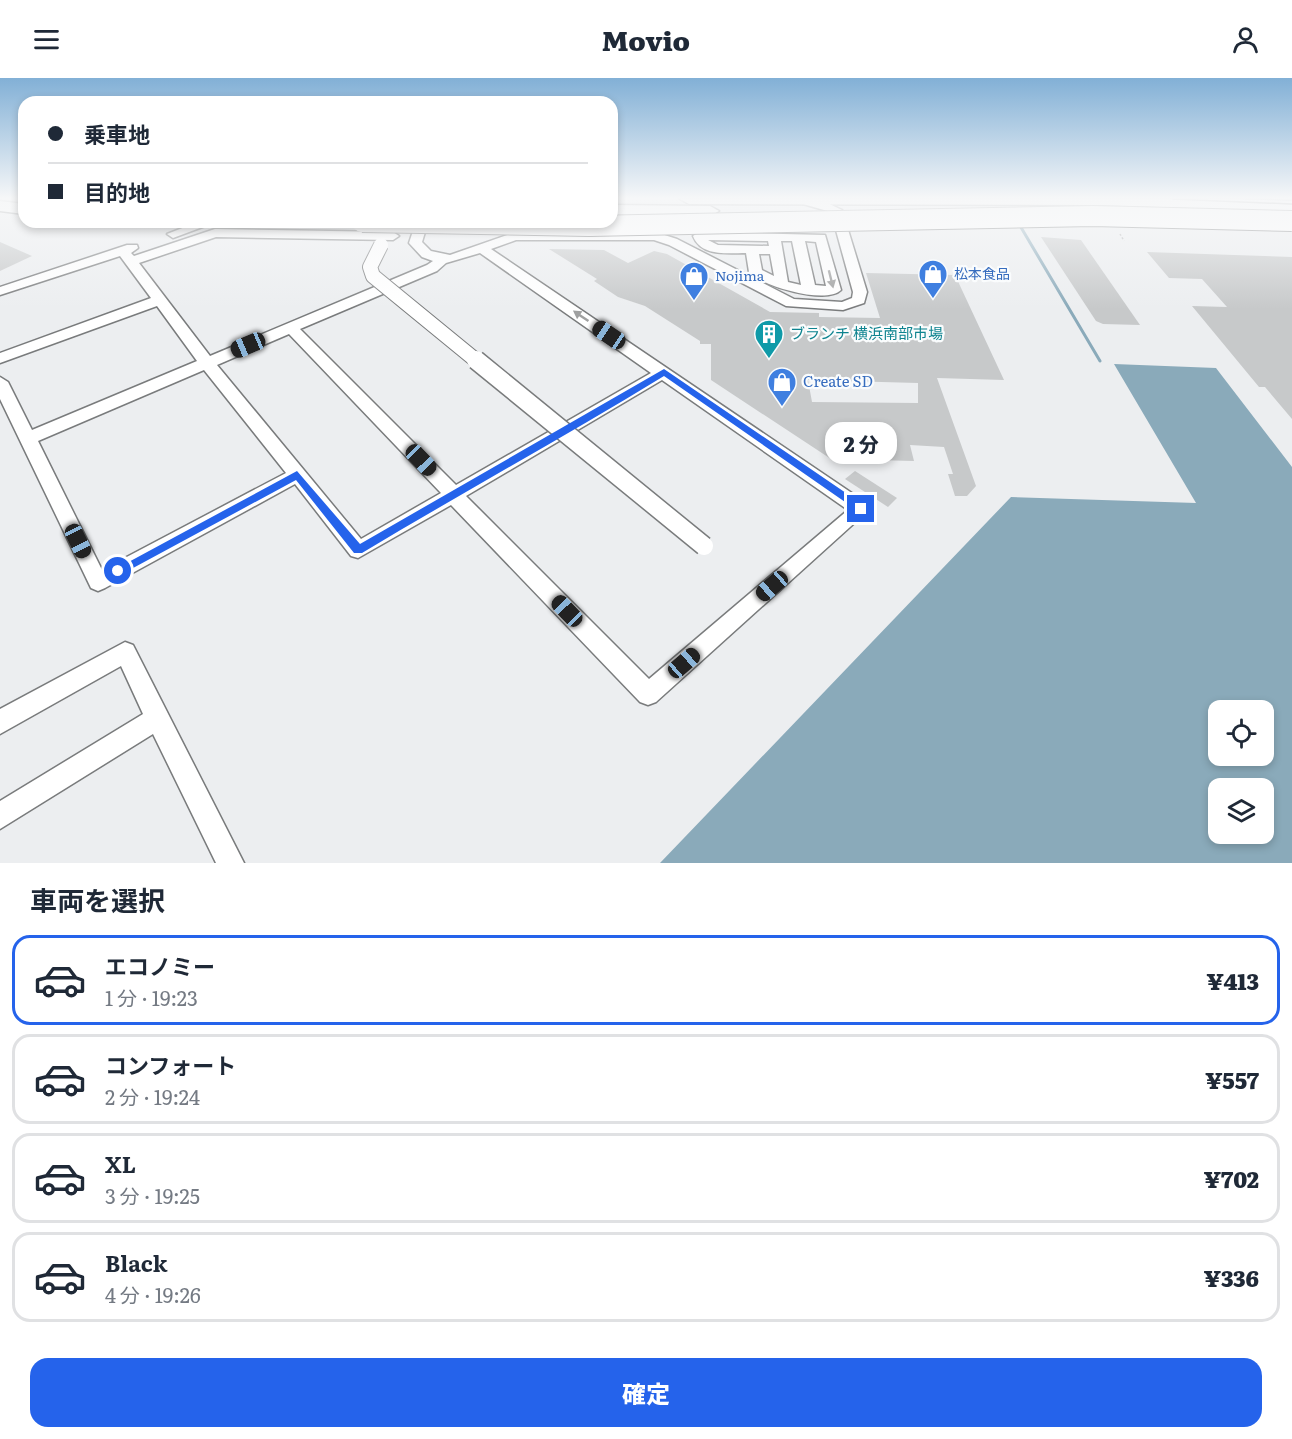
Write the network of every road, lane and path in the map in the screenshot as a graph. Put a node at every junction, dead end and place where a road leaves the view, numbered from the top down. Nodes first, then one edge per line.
1 (177, 236) edge
2 (208, 236) edge
3 (255, 236) edge
4 (400, 236) edge
5 (418, 236) edge
6 (843, 236) edge
7 (798, 238) junction
8 (387, 241) junction
9 (775, 244) junction
10 (481, 248) junction
11 (745, 249) junction
12 (127, 256) junction
13 (441, 261) junction
14 (731, 273) junction
15 (781, 280) junction
16 (809, 289) junction
17 (0, 291) edge
18 (160, 300) junction
19 (290, 327) junction
20 (0, 358) edge
21 (206, 362) junction
22 (664, 372) junction
23 (0, 382) edge
24 (27, 439) junction
25 (297, 475) junction
26 (454, 493) junction
27 (704, 546) dead end
28 (158, 718) junction
29 (0, 722) edge
30 (0, 816) edge
31 (230, 863) edge

1 - 12 street
2 - 12 street
3 - 8 street
4 - 8 street
5 - 13 street
6 - 14 street
7 - 9 street
7 - 16 street
7 -> 16 street
8 - 27 street, bridge
9 - 11 street
9 - 11 street
9 - 15 street
10 - 13 street
10 - 14 street
22 -> 10 street
11 - 14 street
11 - 15 street
12 - 17 street
12 - 18 street
13 - 19 street
15 - 16 street
18 - 20 street
18 - 21 street
19 - 21 street
19 - 26 street
21 - 24 street
21 - 25 street
22 - 26 street
22 - 26 street
23 - 24 street
24 - 25 street
25 - 26 street
28 - 29 street
28 - 30 street
28 - 31 street

